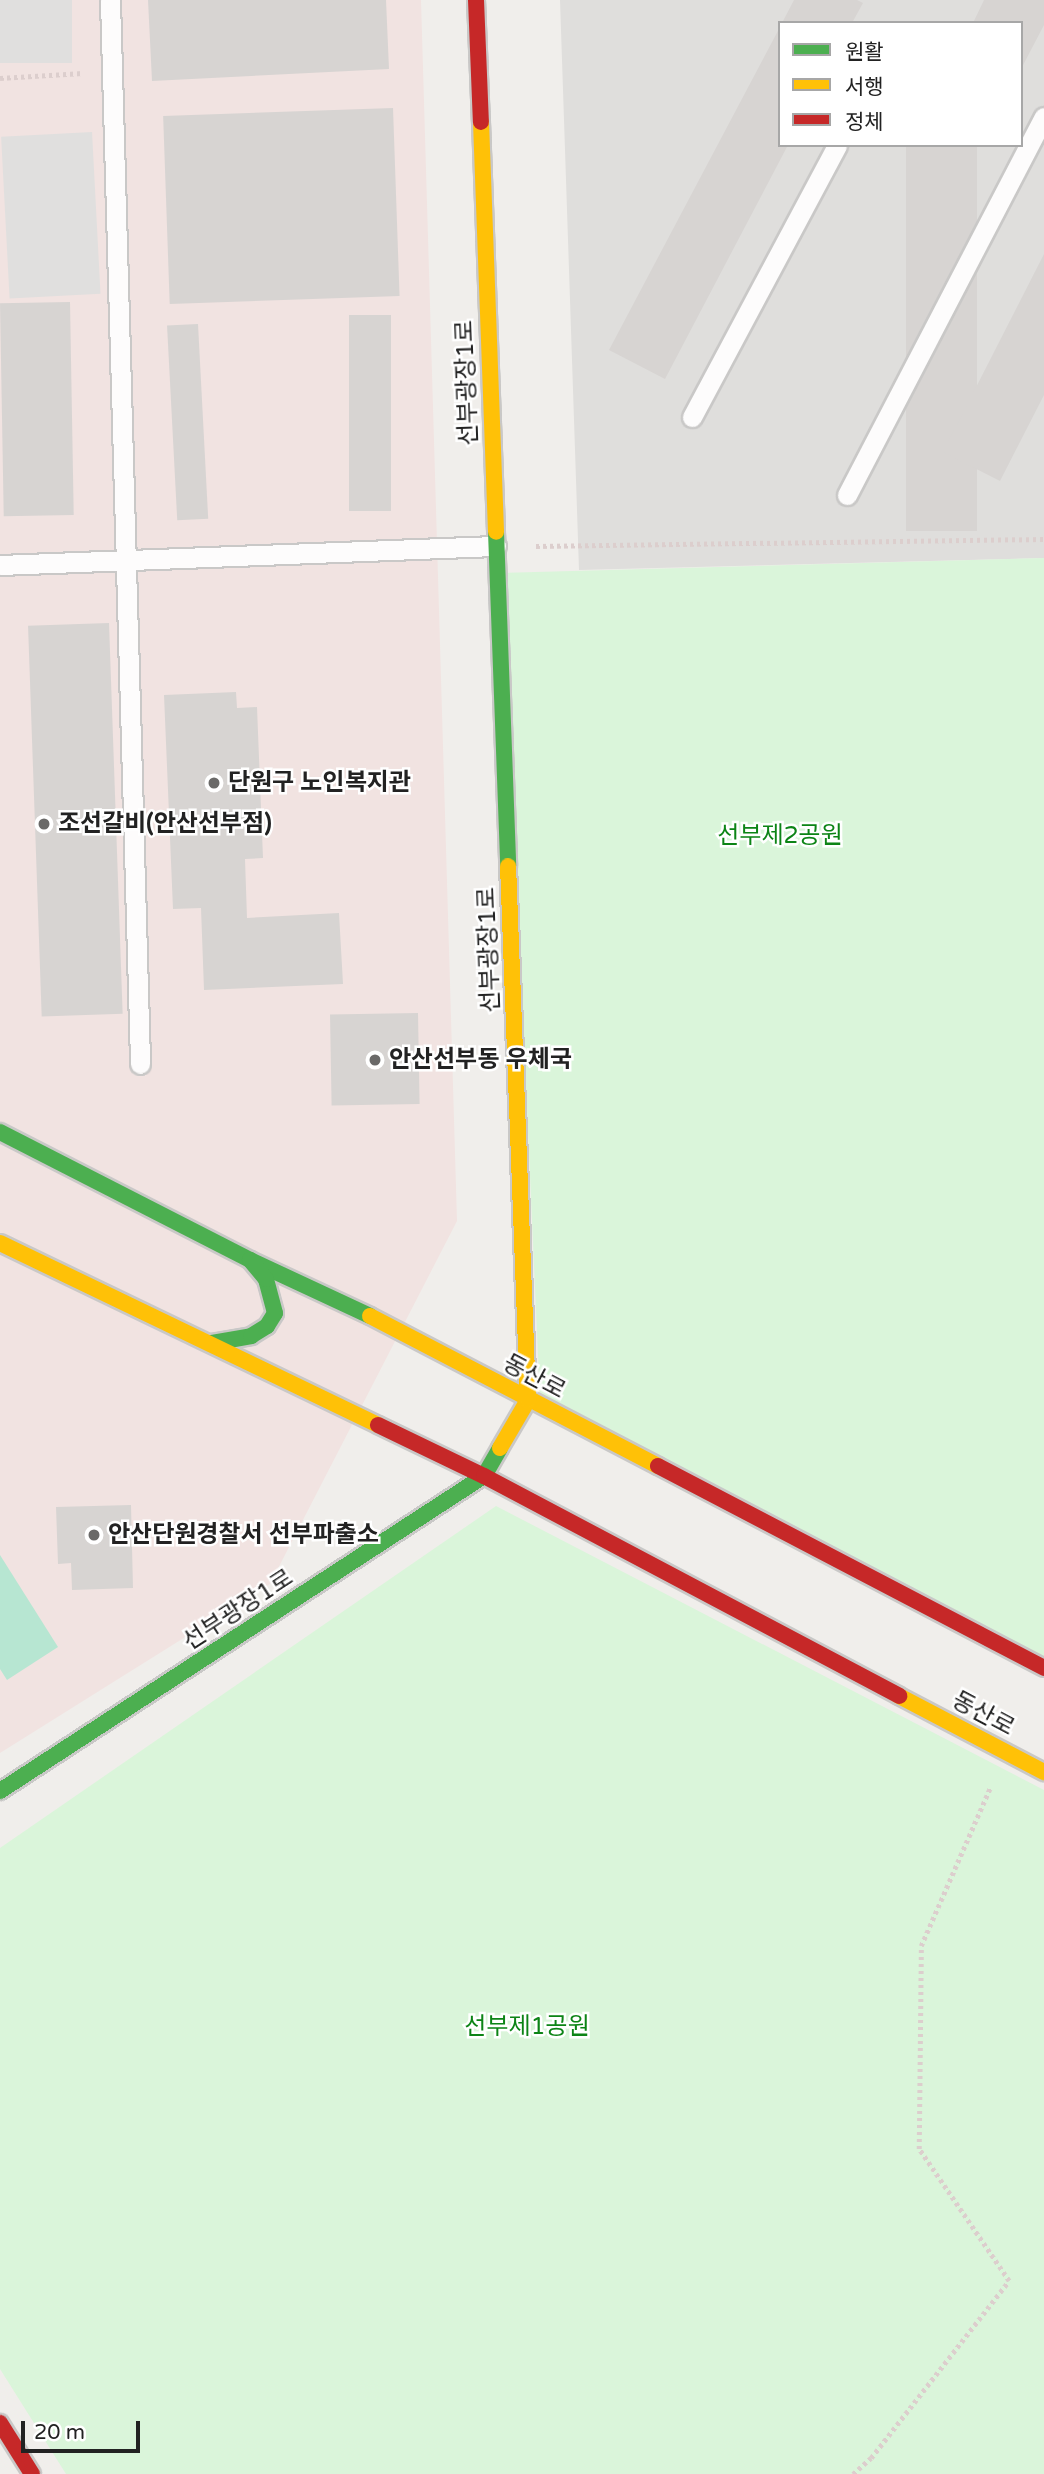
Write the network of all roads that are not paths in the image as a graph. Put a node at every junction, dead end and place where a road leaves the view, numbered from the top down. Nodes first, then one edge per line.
1 (110, 0) edge
2 (476, 0) edge
3 (1044, 117) edge
4 (1025, 142) edge
5 (836, 147) edge
6 (1022, 147) edge
7 (692, 417) dead end
8 (847, 495) dead end
9 (496, 546) junction
10 (127, 560) junction
11 (0, 565) edge
12 (140, 1064) dead end
13 (0, 1132) edge
14 (0, 1243) edge
15 (250, 1260) junction
16 (212, 1343) junction
17 (528, 1400) junction
18 (484, 1476) junction
19 (1044, 1668) edge
20 (1044, 1772) edge
21 (0, 1791) edge
22 (0, 2423) edge
23 (32, 2474) edge

1 - 10 lane
2 - 9 street, 선부광장1로
3 - 4 lane
5 - 7 lane
6 - 8 lane
9 - 10 lane
9 - 17 street, 선부광장1로
10 - 11 lane
10 - 12 lane
13 - 15 street, 동산로
14 - 16 street, 동산로
15 - 16 street
15 - 17 street, 동산로
16 - 18 street, 동산로
17 - 18 street, 선부광장1로
17 - 19 street, 동산로
18 - 20 street, 동산로
18 - 21 street, 선부광장1로
22 - 23 street

